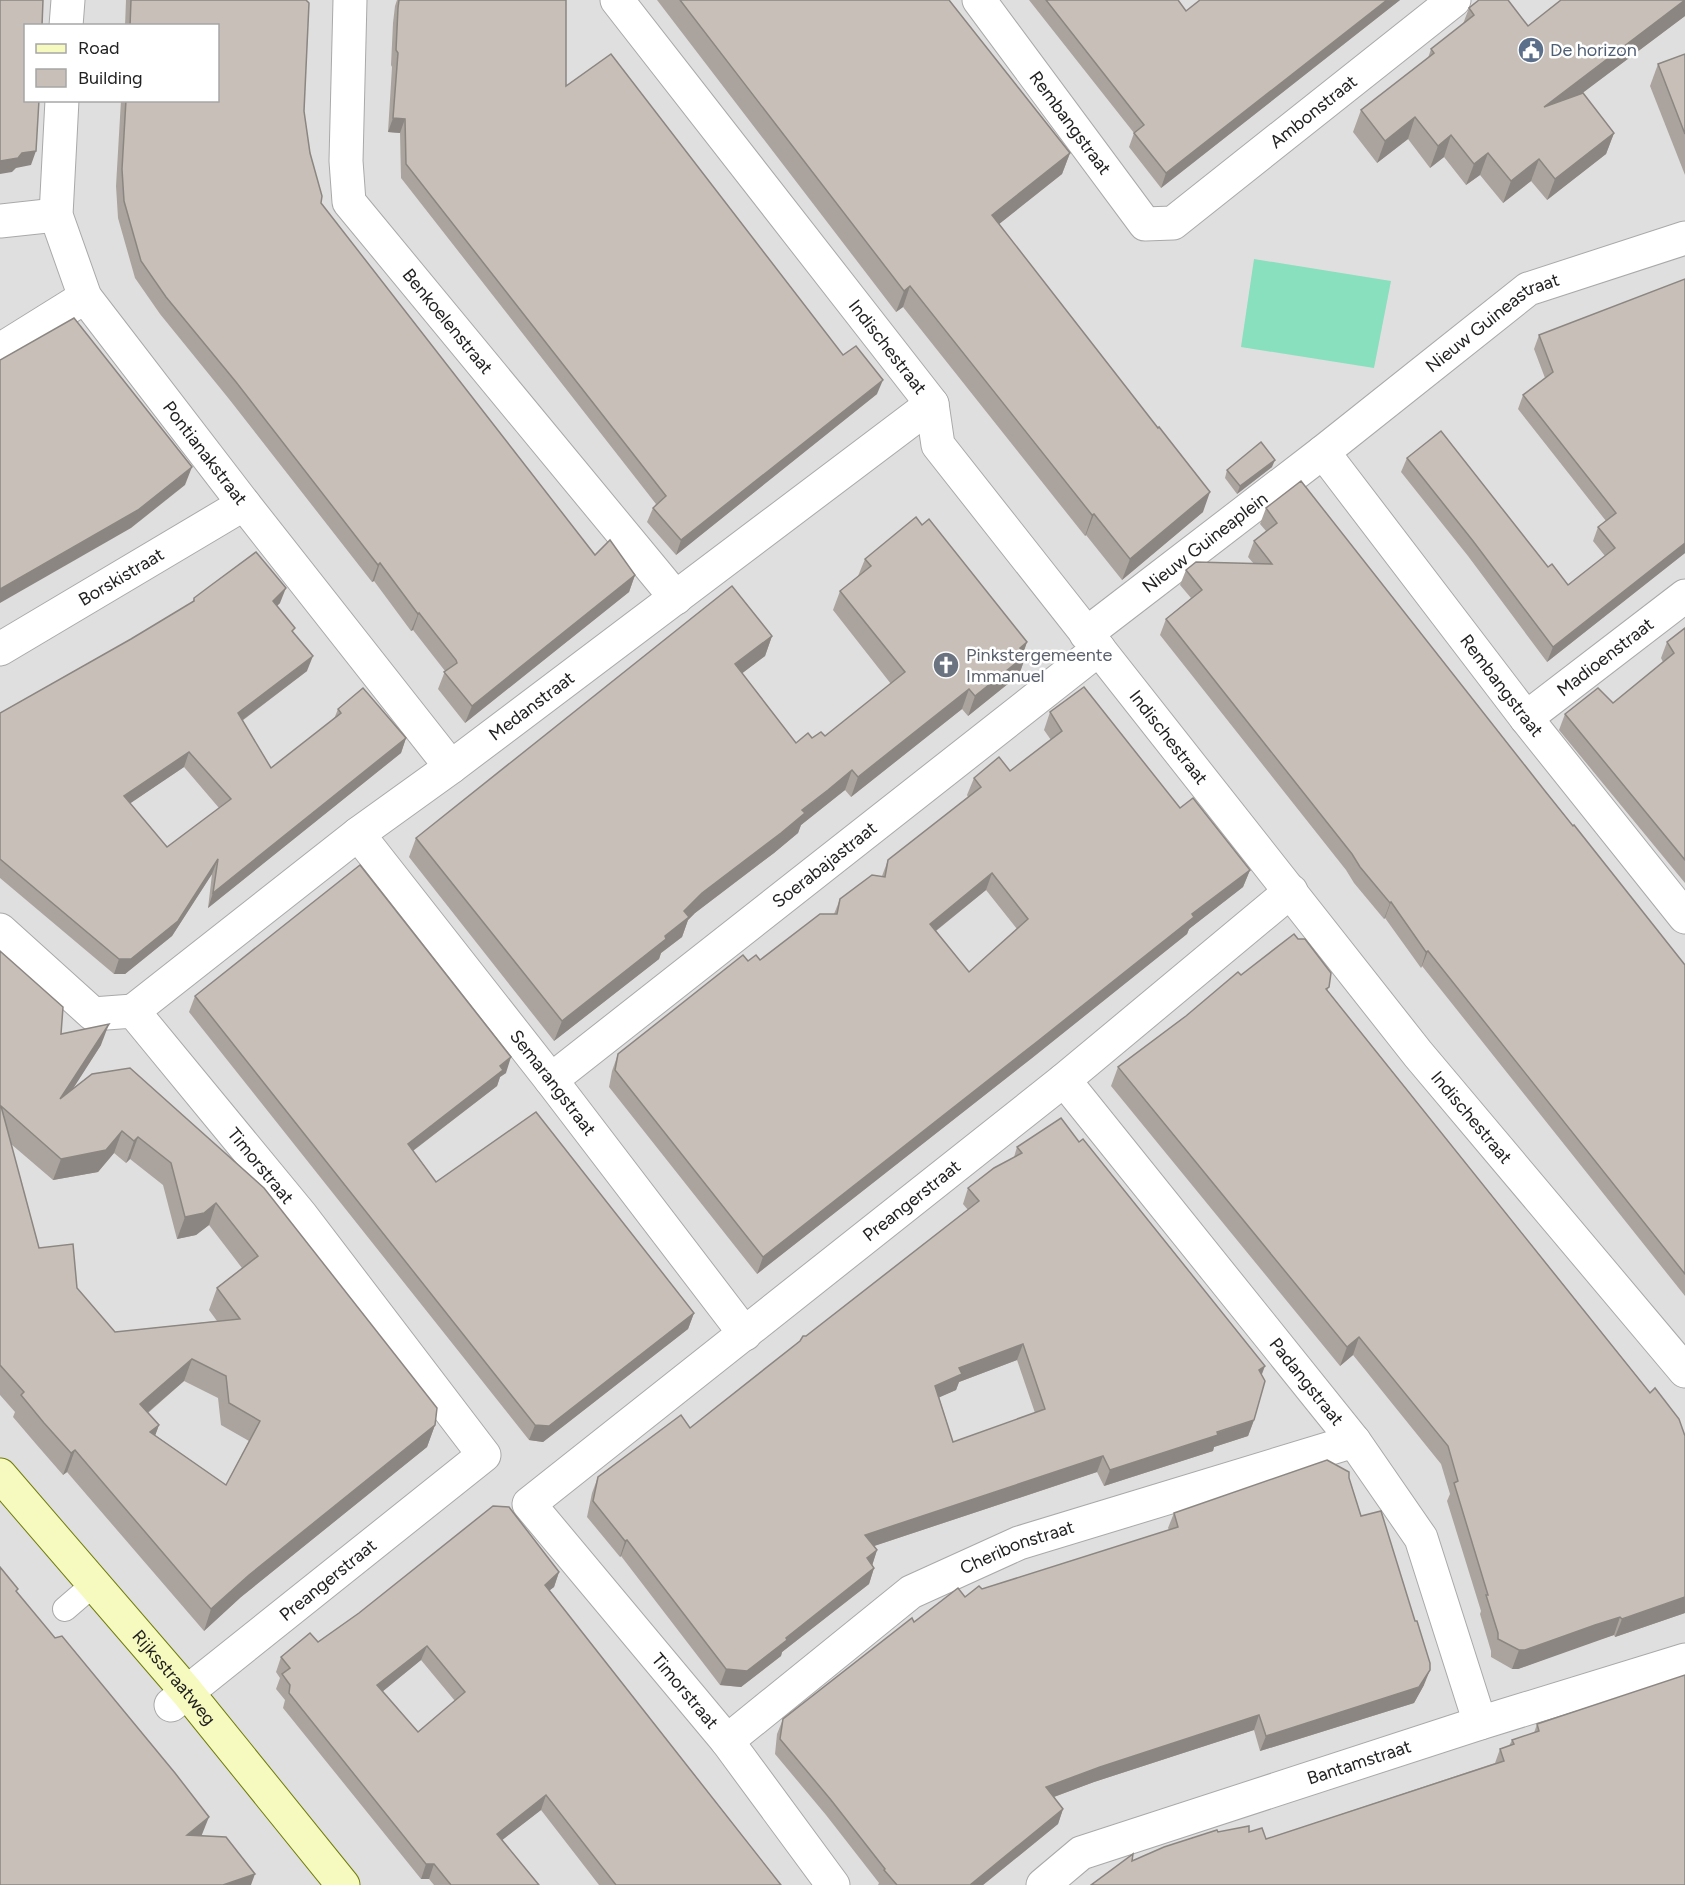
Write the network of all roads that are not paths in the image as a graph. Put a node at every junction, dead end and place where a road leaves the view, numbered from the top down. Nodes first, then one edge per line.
1 (68, 0) edge
2 (350, 0) edge
3 (616, 0) edge
4 (980, 0) edge
5 (1454, 0) edge
6 (66, 24) edge
7 (62, 102) edge
8 (56, 215) junction
9 (0, 221) edge
10 (1173, 223) joint
11 (1685, 238) edge
12 (85, 297) junction
13 (0, 350) edge
14 (932, 404) junction
15 (1323, 452) junction
16 (244, 504) junction
17 (1685, 596) edge
18 (676, 597) junction
19 (1092, 641) junction
20 (0, 649) edge
21 (1526, 718) junction
22 (451, 767) junction
23 (358, 834) junction
24 (1292, 891) junction
25 (1685, 917) edge
26 (0, 930) edge
27 (133, 1011) junction
28 (551, 1080) junction
29 (1064, 1080) junction
30 (745, 1334) junction
31 (1685, 1371) edge
32 (1354, 1441) junction
33 (484, 1455) joint
34 (0, 1475) edge
35 (529, 1504) joint
36 (0, 1505) edge
37 (79, 1597) junction
38 (1685, 1660) edge
39 (179, 1699) junction
40 (1480, 1723) junction
41 (727, 1741) junction
42 (317, 1885) edge
43 (343, 1885) edge
44 (833, 1885) edge
45 (1044, 1885) edge

1 - 6 street
2 - 18 street, Benkoelenstraat
3 - 14 street, Indischestraat
4 - 10 street, Rembangstraat
5 - 10 street, Ambonstraat
7 - 8 street, Pontianakstraat
8 - 9 street
8 - 12 street, Pontianakstraat
11 - 15 street, Nieuw Guineastraat
12 - 13 street
12 - 16 street, Pontianakstraat
14 - 18 street, Medanstraat
14 - 19 street, Indischestraat
15 - 19 street, Nieuw Guineaplein
15 - 21 street, Rembangstraat
16 - 20 street, Borskistraat
16 - 22 street, Pontianakstraat
17 - 21 street, Madioenstraat
18 - 22 street, Medanstraat
19 - 24 street, Indischestraat
19 - 28 street, Soerabajastraat
21 - 25 street, Rembangstraat
22 - 23 street, Medanstraat
23 - 27 street, Medanstraat
23 - 28 street, Semarangstraat
24 - 29 street, Preangerstraat
24 - 31 street, Indischestraat
26 - 27 street
27 - 33 street, Timorstraat
28 - 30 street, Semarangstraat
29 - 30 street, Preangerstraat
29 - 32 street, Padangstraat
30 - 35 street, Preangerstraat
32 - 40 street, Padangstraat
32 - 41 street, Cheribonstraat
33 - 39 street, Preangerstraat
34 - 37 main road, Rijksstraatweg
35 - 41 street, Timorstraat
36 - 37 main road, Rijksstraatweg
37 - 39 main road, Rijksstraatweg
38 - 40 street, Bantamstraat
39 - 42 main road, Rijksstraatweg
39 - 43 main road, Rijksstraatweg
40 - 45 street, Bantamstraat
41 - 44 street, Timorstraat

